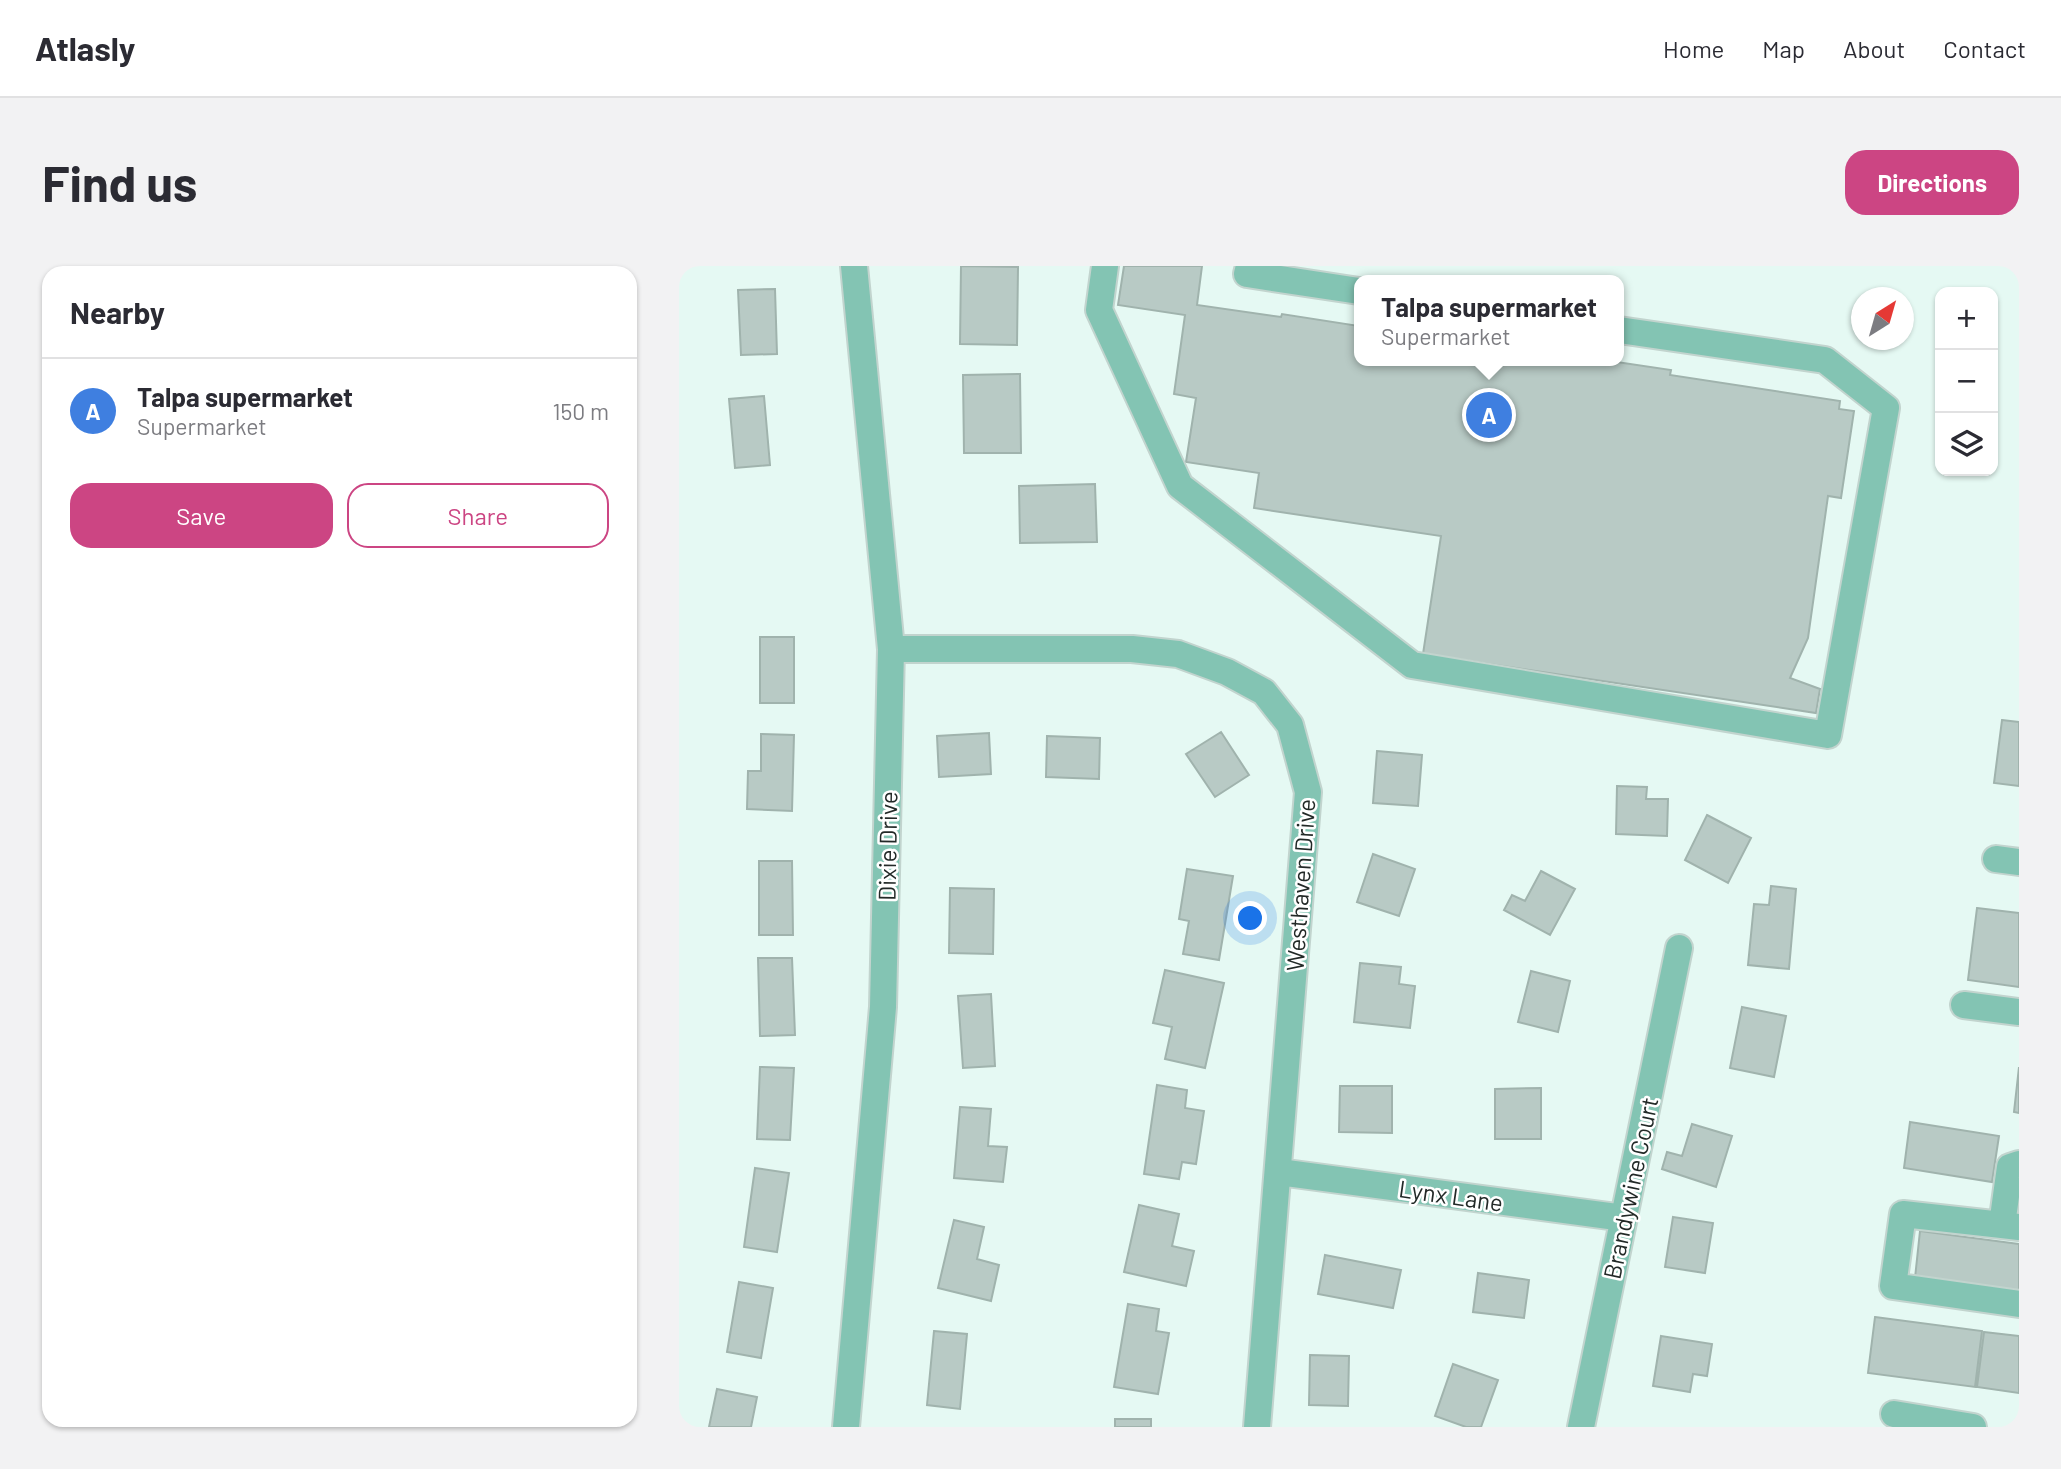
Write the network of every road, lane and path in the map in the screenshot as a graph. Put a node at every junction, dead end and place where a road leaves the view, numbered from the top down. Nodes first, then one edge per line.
1 (854, 266) edge
2 (1105, 266) edge
3 (1248, 266) edge
4 (1313, 275) edge
5 (1354, 289) edge
6 (1624, 331) edge
7 (891, 649) junction
8 (1679, 948) dead end
9 (1964, 1005) dead end
10 (2019, 1012) edge
11 (2019, 1164) edge
12 (1279, 1172) junction
13 (1624, 1218) junction
14 (2010, 1226) edge
15 (2019, 1304) edge
16 (1894, 1414) dead end
17 (846, 1427) edge
18 (1257, 1427) edge
19 (1581, 1427) edge
20 (1973, 1427) edge

1 - 7 street, Dixie Drive
2 - 6 street
3 - 4 street
4 - 5 street
7 - 12 street, Westhaven Drive
7 - 17 street, Dixie Drive
8 - 13 street, Brandywine Court
9 - 10 street
11 - 14 street
12 - 13 street, Lynx Lane
12 - 18 street, Westhaven Drive
13 - 19 street, Brandywine Court
14 - 15 street
16 - 20 street

